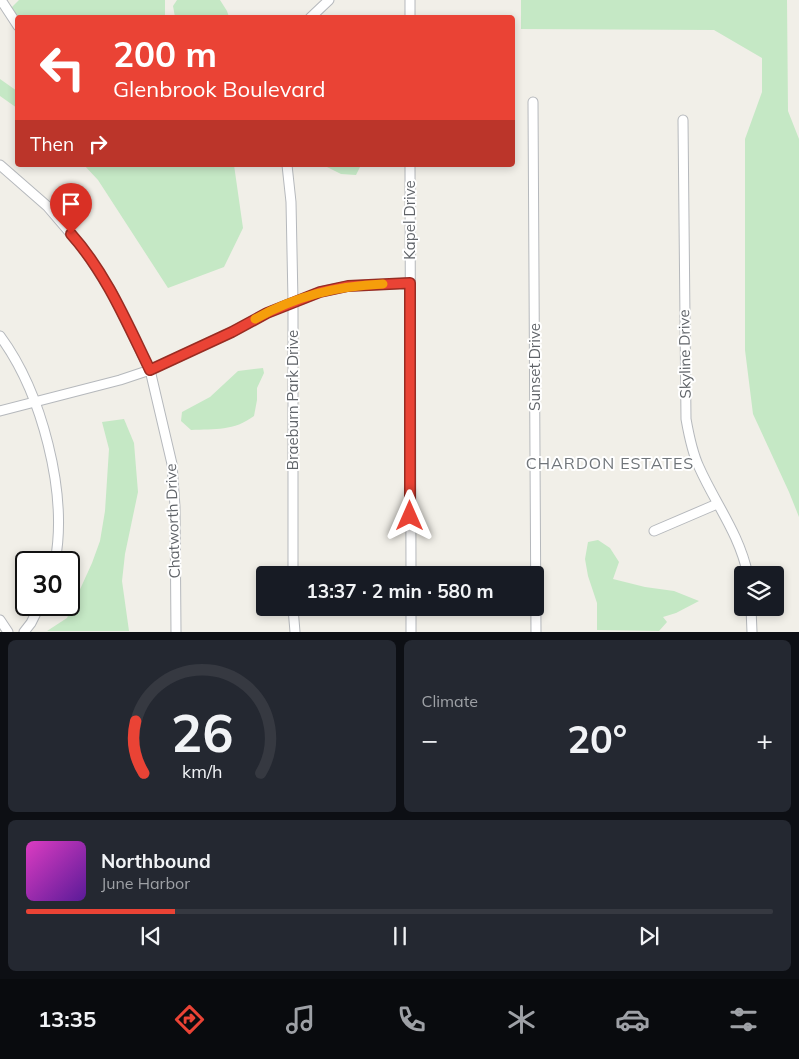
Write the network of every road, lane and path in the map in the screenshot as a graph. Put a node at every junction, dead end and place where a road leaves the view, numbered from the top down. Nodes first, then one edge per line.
1 (1, 0) edge
2 (329, 0) edge
3 (410, 0) edge
4 (313, 15) edge
5 (410, 15) edge
6 (15, 21) edge
7 (533, 102) dead end
8 (683, 120) dead end
9 (0, 165) edge
10 (288, 167) edge
11 (410, 167) edge
12 (410, 283) junction
13 (293, 301) junction
14 (0, 336) edge
15 (150, 370) junction
16 (34, 402) junction
17 (0, 412) edge
18 (717, 504) junction
19 (654, 531) dead end
20 (57, 551) edge
21 (293, 566) edge
22 (411, 566) edge
23 (746, 566) edge
24 (34, 616) edge
25 (294, 616) edge
26 (411, 616) edge
27 (751, 616) edge
28 (0, 620) edge
29 (8, 632) edge
30 (24, 632) edge
31 (176, 632) edge
32 (295, 632) edge
33 (411, 632) edge
34 (536, 632) edge
35 (752, 632) edge

1 - 6 street
2 - 4 street
3 - 5 street
7 - 34 street, Sunset Drive
8 - 18 street, Skyline Drive
9 - 15 street, Chatworth Drive
10 - 13 street, Braeburn Park Drive
11 - 12 street, Kapel Drive
12 - 13 street
12 - 22 street, Kapel Drive
13 - 15 street
13 - 21 street, Braeburn Park Drive
14 - 16 street
15 - 16 street
15 - 31 street, Chatworth Drive
16 - 17 street
16 - 20 street
18 - 19 street
18 - 23 street, Skyline Drive
24 - 30 street
25 - 32 street
26 - 33 street
27 - 35 street
28 - 29 street

